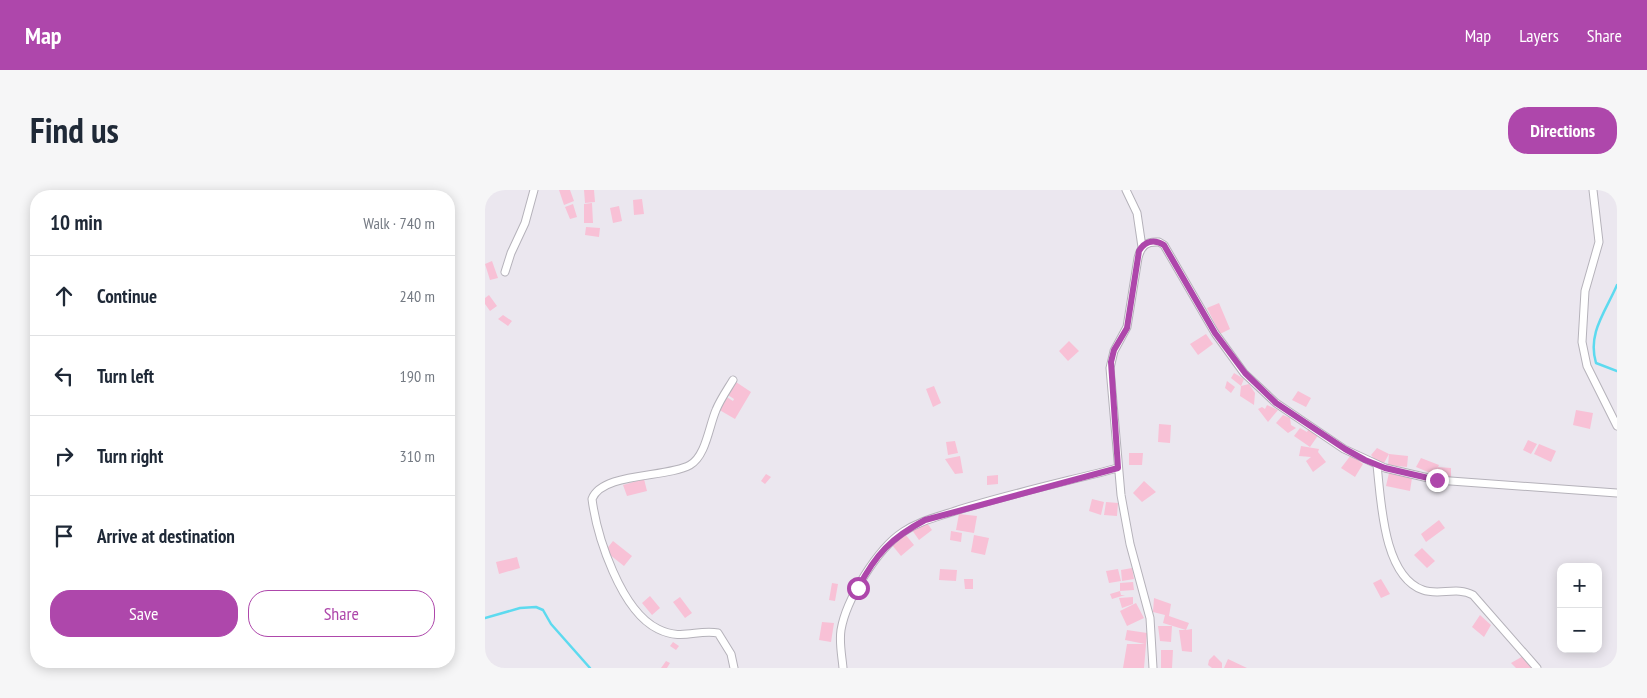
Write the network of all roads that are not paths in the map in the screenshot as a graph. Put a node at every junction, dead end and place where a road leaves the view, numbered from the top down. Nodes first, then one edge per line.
1 (534, 190) edge
2 (1126, 190) edge
3 (1593, 190) edge
4 (1142, 247) junction
5 (505, 272) dead end
6 (733, 380) dead end
7 (1617, 426) edge
8 (1377, 464) junction
9 (1118, 468) junction
10 (1617, 492) edge
11 (734, 668) edge
12 (843, 668) edge
13 (1153, 668) edge
14 (1537, 668) edge

1 - 5 street
2 - 4 street
3 - 7 street
4 - 8 street
4 - 9 street
6 - 11 street
8 - 10 street
8 - 14 street
9 - 12 street
9 - 13 street

